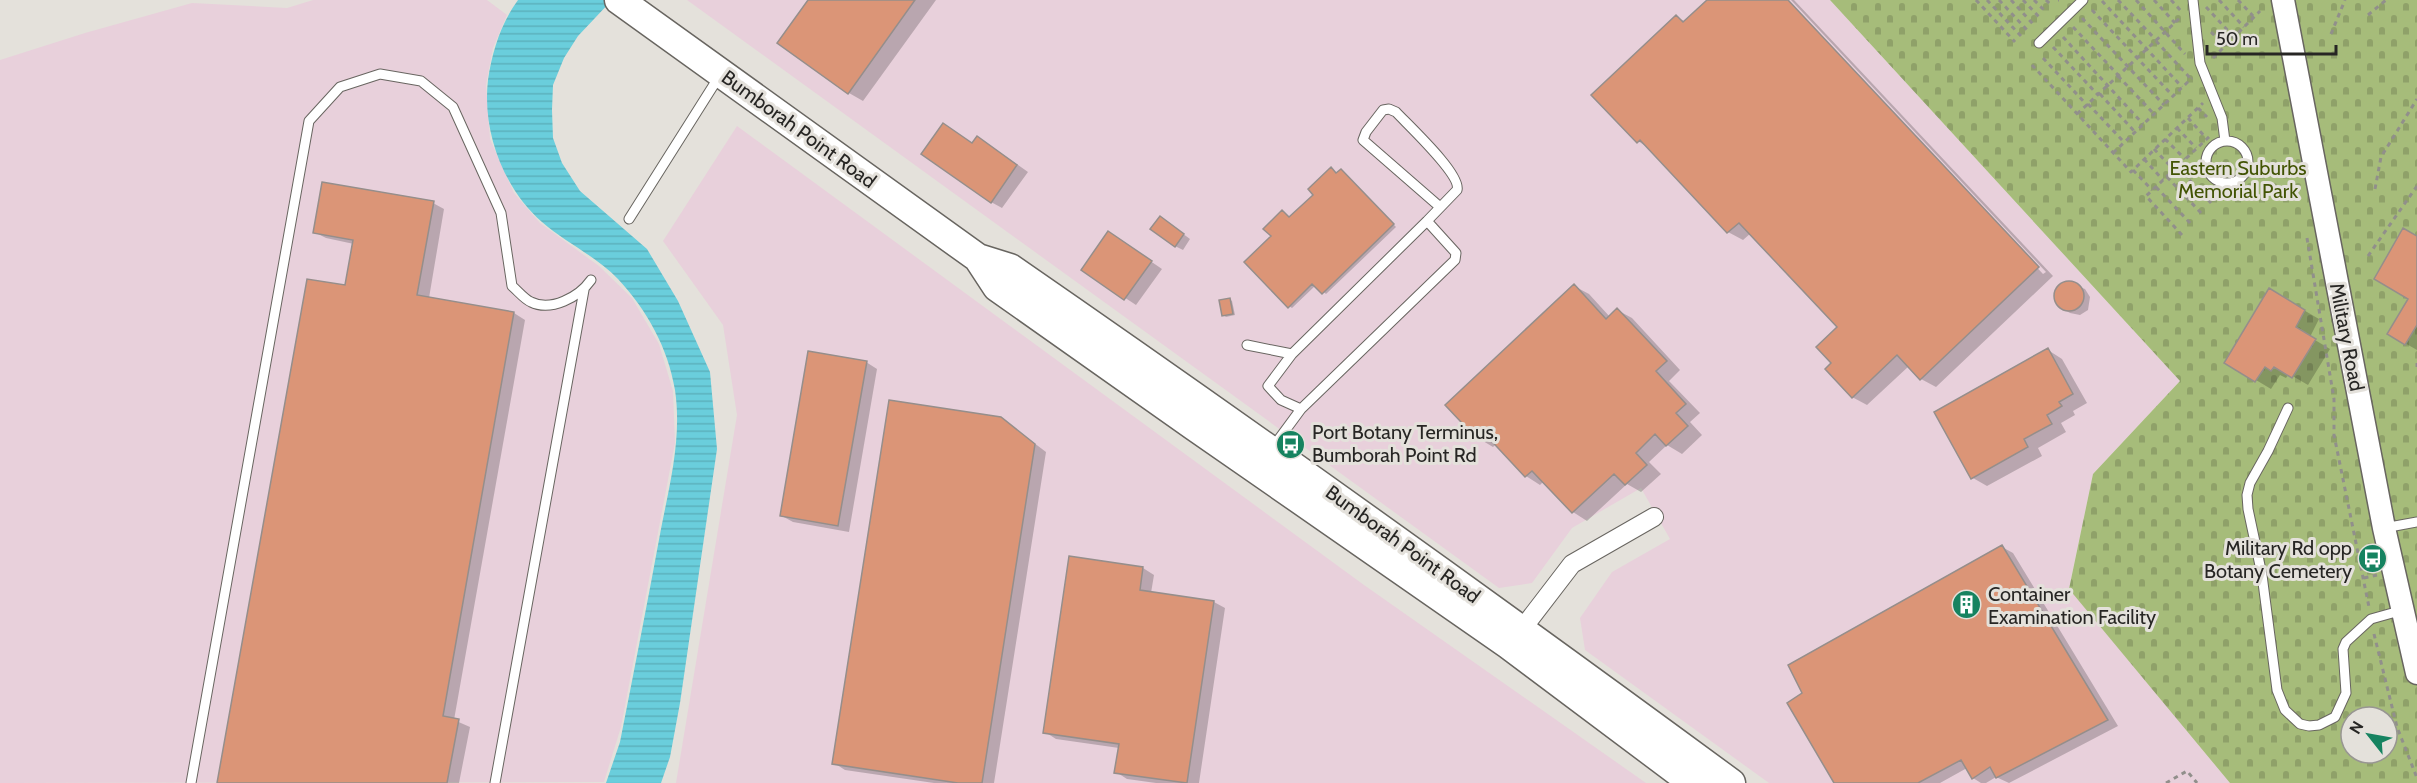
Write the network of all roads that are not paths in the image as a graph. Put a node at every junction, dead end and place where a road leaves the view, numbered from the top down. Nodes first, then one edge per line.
1 (620, 0) edge
2 (2083, 0) edge
3 (2193, 0) edge
4 (2283, 0) edge
5 (2039, 43) dead end
6 (721, 73) junction
7 (2225, 141) junction
8 (1440, 207) junction
9 (629, 219) dead end
10 (1426, 221) junction
11 (591, 280) dead end
12 (584, 290) junction
13 (1247, 345) dead end
14 (1292, 354) junction
15 (2288, 408) dead end
16 (1301, 409) junction
17 (1201, 416) junction
18 (1271, 449) junction
19 (1654, 517) dead end
20 (2417, 522) edge
21 (2384, 528) junction
22 (2403, 610) junction
23 (1516, 637) junction
24 (2417, 673) edge
25 (192, 783) edge
26 (495, 783) edge
27 (1693, 783) edge
28 (1731, 783) edge

1 - 6 main road, Bumborah Point Road
2 - 5 lane
3 - 7 lane
4 - 21 street, Military Road
6 - 9 lane
6 - 17 main road, Bumborah Point Road
7 - 7 lane
8 - 8 lane
8 - 10 lane
10 - 14 lane
10 - 16 lane
11 - 12 lane
12 - 25 lane
12 - 26 lane
13 - 14 lane
14 - 16 lane
15 - 22 lane
16 - 18 lane
17 - 18 main road, Bumborah Point Road
17 - 23 main road, Bumborah Point Road
18 - 23 main road, Bumborah Point Road
19 - 23 street
20 - 21 lane
21 - 22 street, Military Road
22 - 24 street, Military Road
23 - 27 main road, Bumborah Point Road
23 - 28 main road, Bumborah Point Road

